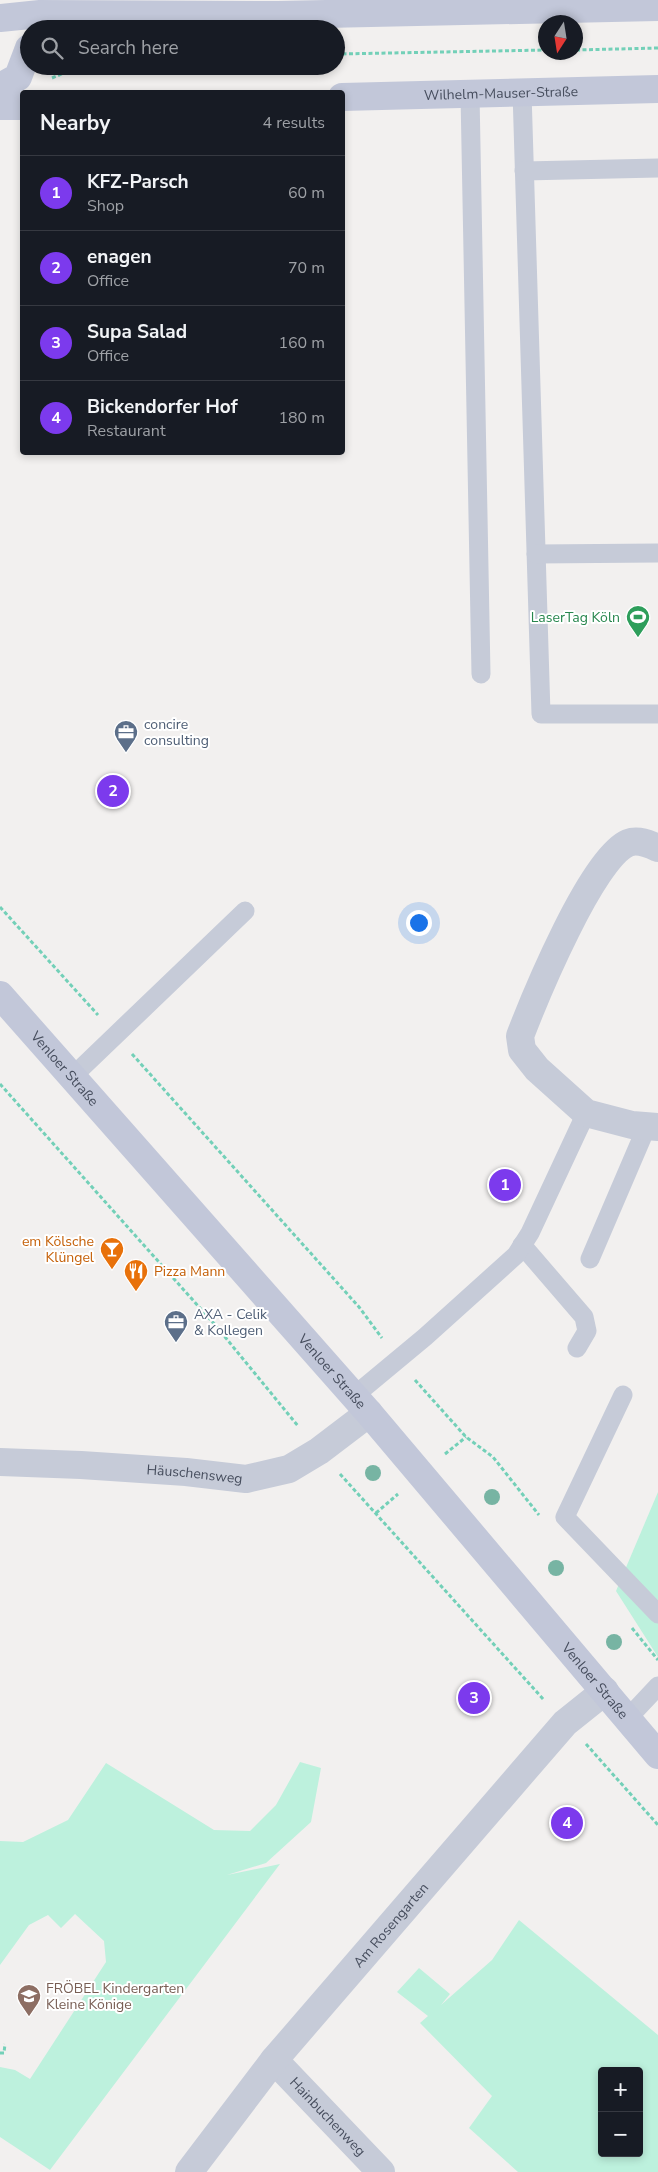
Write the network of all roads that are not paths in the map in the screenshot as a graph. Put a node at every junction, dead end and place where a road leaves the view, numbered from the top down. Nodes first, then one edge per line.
1 (615, 4) edge
2 (110, 7) edge
3 (216, 7) edge
4 (278, 7) edge
5 (658, 7) edge
6 (39, 14) edge
7 (0, 18) edge
8 (20, 72) edge
9 (0, 87) edge
10 (658, 89) edge
11 (522, 92) junction
12 (470, 94) junction
13 (345, 97) edge
14 (0, 106) edge
15 (20, 106) edge
16 (658, 168) edge
17 (524, 171) junction
18 (658, 553) edge
19 (536, 554) junction
20 (482, 674) dead end
21 (658, 714) edge
22 (658, 848) edge
23 (245, 911) dead end
24 (0, 995) edge
25 (72, 1077) junction
26 (586, 1114) junction
27 (653, 1127) edge
28 (522, 1245) junction
29 (590, 1259) dead end
30 (577, 1348) dead end
31 (623, 1395) dead end
32 (361, 1404) junction
33 (0, 1462) edge
34 (658, 1614) edge
35 (658, 1686) edge
36 (605, 1690) junction
37 (628, 1718) junction
38 (658, 1755) edge
39 (274, 2060) junction
40 (189, 2172) edge
41 (381, 2172) edge

1 - 4 street
1 - 5 street
2 - 3 street
2 - 6 street
3 - 4 street
6 - 7 street
8 - 9 street
10 - 11 street, Wilhelm-Mauser-Straße
11 - 12 street, Wilhelm-Mauser-Straße
11 - 17 lane
12 - 13 street, Wilhelm-Mauser-Straße
12 - 20 lane
14 - 15 street
16 - 17 lane
17 - 19 lane
18 - 19 lane
19 - 21 lane
22 - 26 street
23 - 25 lane
24 - 25 street, Venloer Straße
25 - 32 street, Venloer Straße
26 - 27 street
26 - 28 lane
27 - 29 lane
28 - 30 lane
28 - 32 lane
31 - 34 lane
32 - 33 street, Häuschensweg
32 - 36 street, Venloer Straße
35 - 37 lane
36 - 37 street, Venloer Straße
36 - 39 street, Am Rosengarten
37 - 38 street, Venloer Straße
39 - 40 street, Am Rosengarten
39 - 41 street, Hainbuchenweg

